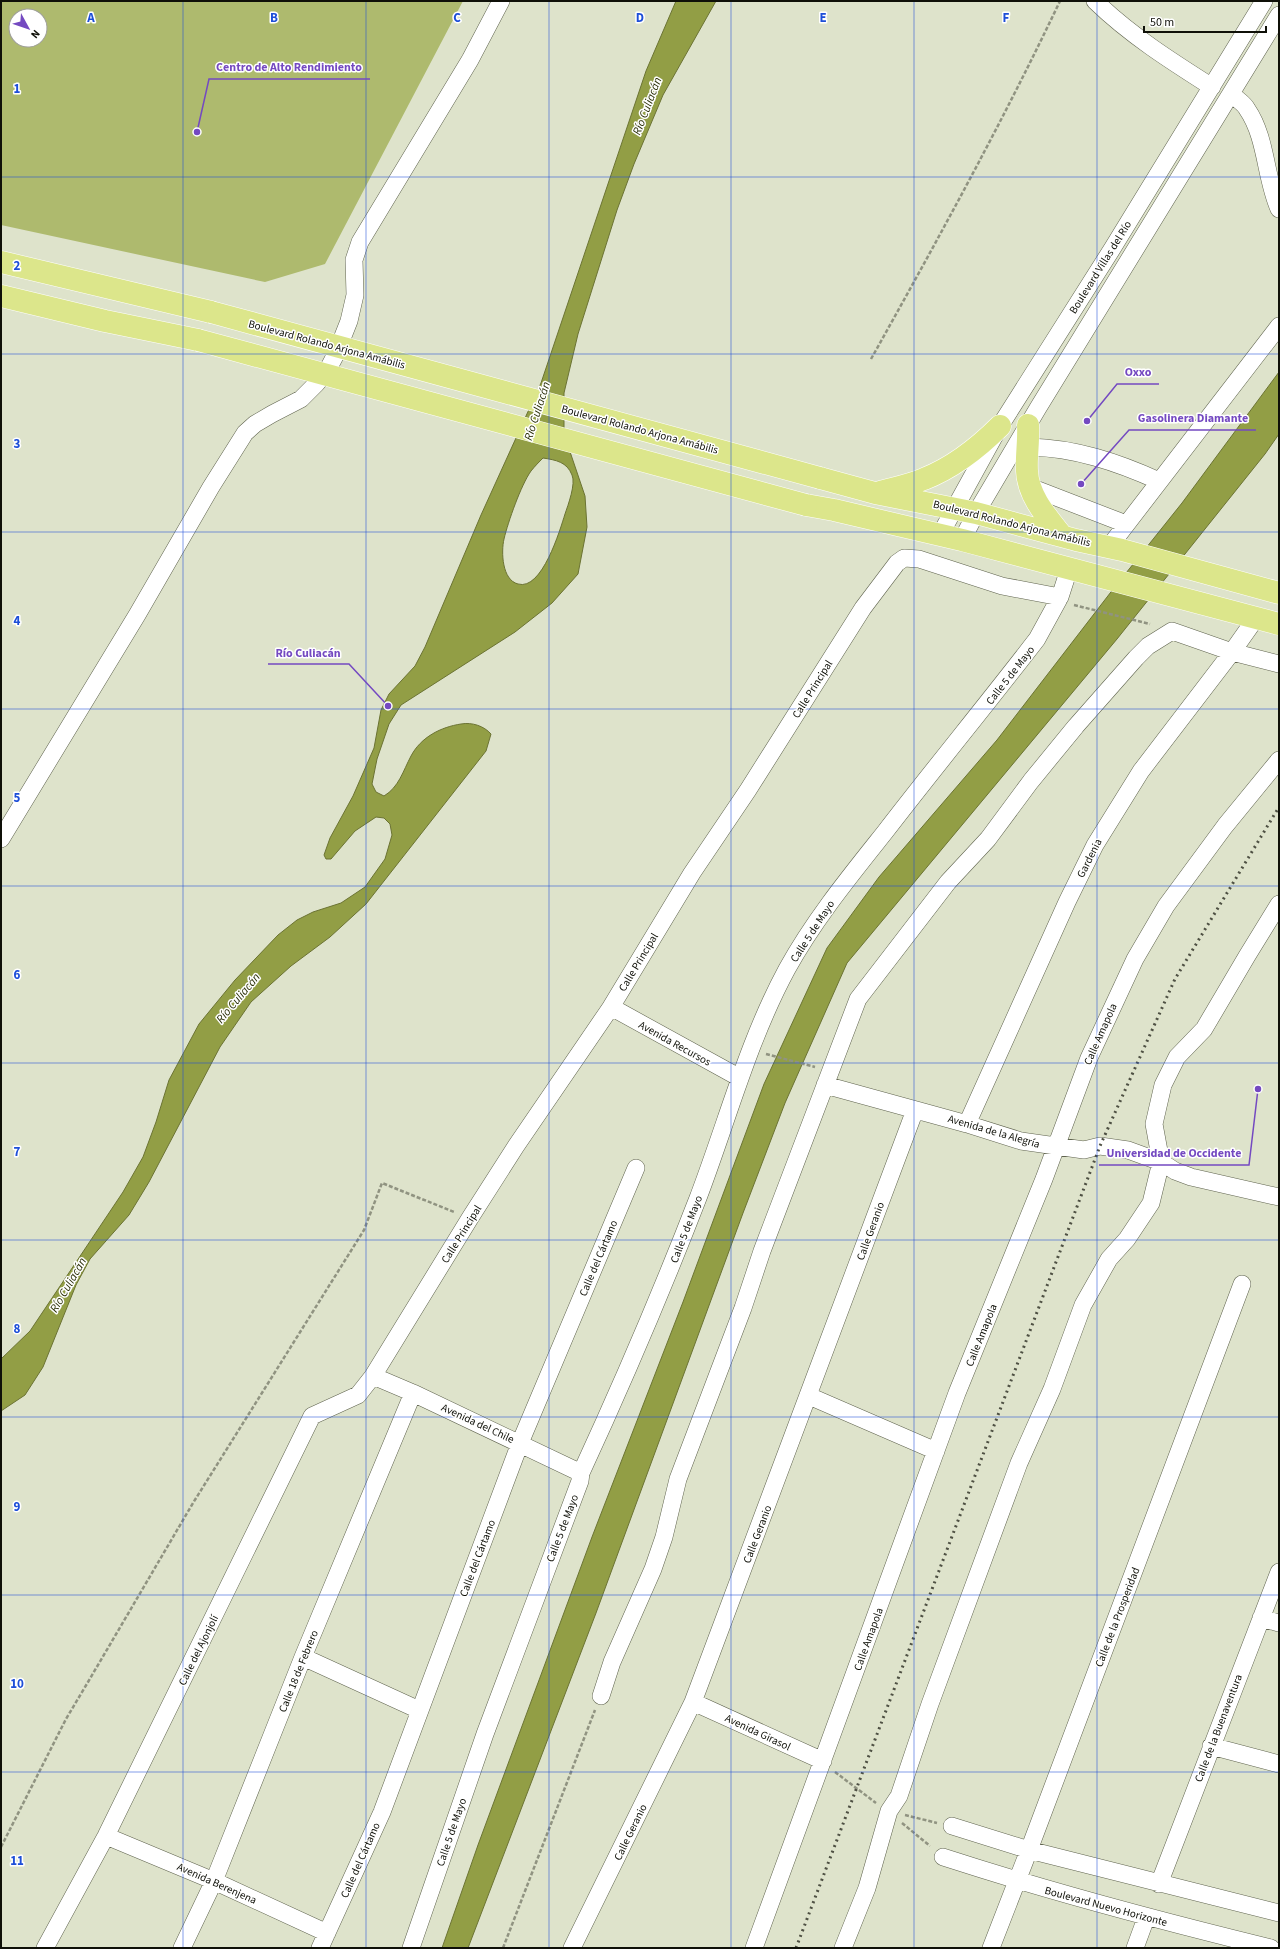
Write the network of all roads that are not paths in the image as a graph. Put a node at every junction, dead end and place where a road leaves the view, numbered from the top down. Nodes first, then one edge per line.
1 (501, 1) edge
2 (1095, 1) edge
3 (1264, 1) edge
4 (1279, 16) edge
5 (1212, 87) junction
6 (1232, 94) junction
7 (1279, 209) edge
8 (1, 262) edge
9 (1, 296) edge
10 (1279, 326) edge
11 (1019, 397) junction
12 (1033, 416) junction
13 (1000, 426) junction
14 (1029, 447) junction
15 (1159, 481) junction
16 (1030, 487) junction
17 (875, 493) junction
18 (966, 510) junction
19 (1126, 524) junction
20 (940, 535) junction
21 (1062, 536) junction
22 (962, 540) junction
23 (1116, 548) junction
24 (1069, 569) junction
25 (1279, 593) edge
26 (1066, 600) junction
27 (1256, 618) junction
28 (1279, 624) edge
29 (1232, 652) junction
30 (1279, 664) edge
31 (1279, 760) edge
32 (1, 840) edge
33 (1279, 904) edge
34 (611, 1007) junction
35 (740, 1078) junction
36 (824, 1085) junction
37 (915, 1110) junction
38 (967, 1124) junction
39 (1055, 1147) junction
40 (1161, 1162) junction
41 (636, 1168) dead end
42 (1279, 1197) edge
43 (1242, 1284) dead end
44 (373, 1376) junction
45 (413, 1393) junction
46 (809, 1396) junction
47 (520, 1443) junction
48 (936, 1451) junction
49 (581, 1473) junction
50 (1279, 1572) edge
51 (1261, 1618) junction
52 (1279, 1622) edge
53 (303, 1657) junction
54 (601, 1696) road end
55 (693, 1702) junction
56 (419, 1710) junction
57 (1211, 1746) junction
58 (823, 1761) junction
59 (1279, 1764) edge
60 (952, 1826) road end
61 (106, 1836) junction
62 (1030, 1850) junction
63 (943, 1857) dead end
64 (214, 1881) junction
65 (1017, 1881) junction
66 (1159, 1884) junction
67 (1279, 1913) edge
68 (1146, 1918) junction
69 (323, 1941) edge
70 (45, 1948) edge
71 (182, 1948) edge
72 (411, 1948) edge
73 (572, 1948) edge
74 (754, 1948) edge
75 (843, 1948) edge
76 (991, 1948) edge
77 (1135, 1948) edge
78 (1271, 1948) edge

1 - 32 street
2 - 5 street
3 - 5 street, Boulevard Villas del Río
4 - 6 street, Boulevard Villas del Río
5 - 11 street, Boulevard Villas del Río
6 - 7 street
6 - 12 street, Boulevard Villas del Río
8 - 17 main road, Boulevard Rolando Arjona Amábilis, bridge
9 - 20 main road, bridge
10 - 15 street
11 - 12 street
11 - 13 street, Boulevard Villas del Río
12 - 14 main road
12 - 18 street, Boulevard Villas del Río
13 - 17 main road
13 - 18 street, Boulevard Villas del Río
14 - 15 street
14 - 16 main road
15 - 19 street
16 - 19 street
16 - 21 main road
17 - 18 main road, Boulevard Rolando Arjona Amábilis
18 - 20 street, Boulevard Villas del Río
18 - 21 main road, Boulevard Rolando Arjona Amábilis
18 - 22 street, Boulevard Villas del Río
19 - 23 street
20 - 22 main road
21 - 23 main road, Boulevard Rolando Arjona Amábilis
22 - 24 main road
23 - 25 main road, Boulevard Rolando Arjona Amábilis
24 - 26 street, Calle 5 de Mayo
24 - 27 main road
26 - 34 street, Calle Principal
26 - 35 street, Calle 5 de Mayo
27 - 28 main road
27 - 29 street, Gardenia
29 - 30 street
29 - 36 street
29 - 38 street, Gardenia
31 - 39 street, Calle Amapola
33 - 40 street
34 - 35 street, Avenida Recursos
34 - 44 street, Calle Principal
35 - 49 street, Calle 5 de Mayo
36 - 37 street, Avenida de la Alegría
36 - 54 street
37 - 38 street, Avenida de la Alegría
37 - 46 street, Calle Geranio
38 - 39 street, Avenida de la Alegría
39 - 40 street, Avenida de la Alegría
39 - 48 street, Calle Amapola
40 - 42 street, Avenida de la Alegría
40 - 75 street
41 - 47 street, Calle del Cártamo
43 - 62 street, Calle de la Prosperidad
44 - 45 street, Avenida del Chile
44 - 61 street, Calle del Ajonjolí
45 - 47 street, Avenida del Chile
45 - 53 street, Calle 18 de Febrero
46 - 48 street
46 - 55 street, Calle Geranio
47 - 49 street, Avenida del Chile
47 - 56 street, Calle del Cártamo
48 - 58 street, Calle Amapola
49 - 72 street, Calle 5 de Mayo
50 - 51 street, Calle de la Buenaventura
51 - 52 street
51 - 57 street, Calle de la Buenaventura
53 - 56 street
53 - 64 street, Calle 18 de Febrero
55 - 58 street, Avenida Girasol
55 - 73 street, Calle Geranio
56 - 69 street, Calle del Cártamo
57 - 59 street
57 - 66 street, Calle de la Buenaventura
58 - 74 street, Calle Amapola
60 - 62 street
61 - 64 street, Avenida Berenjena
61 - 70 street, Calle del Ajonjolí
62 - 65 street, Calle de la Prosperidad
62 - 66 street
63 - 65 street, Boulevard Nuevo Horizonte
64 - 69 street, Avenida Berenjena
64 - 71 street, Calle 18 de Febrero
65 - 68 street, Boulevard Nuevo Horizonte
65 - 76 street, Calle de la Prosperidad
66 - 67 street
68 - 77 street
68 - 78 street, Boulevard Nuevo Horizonte

